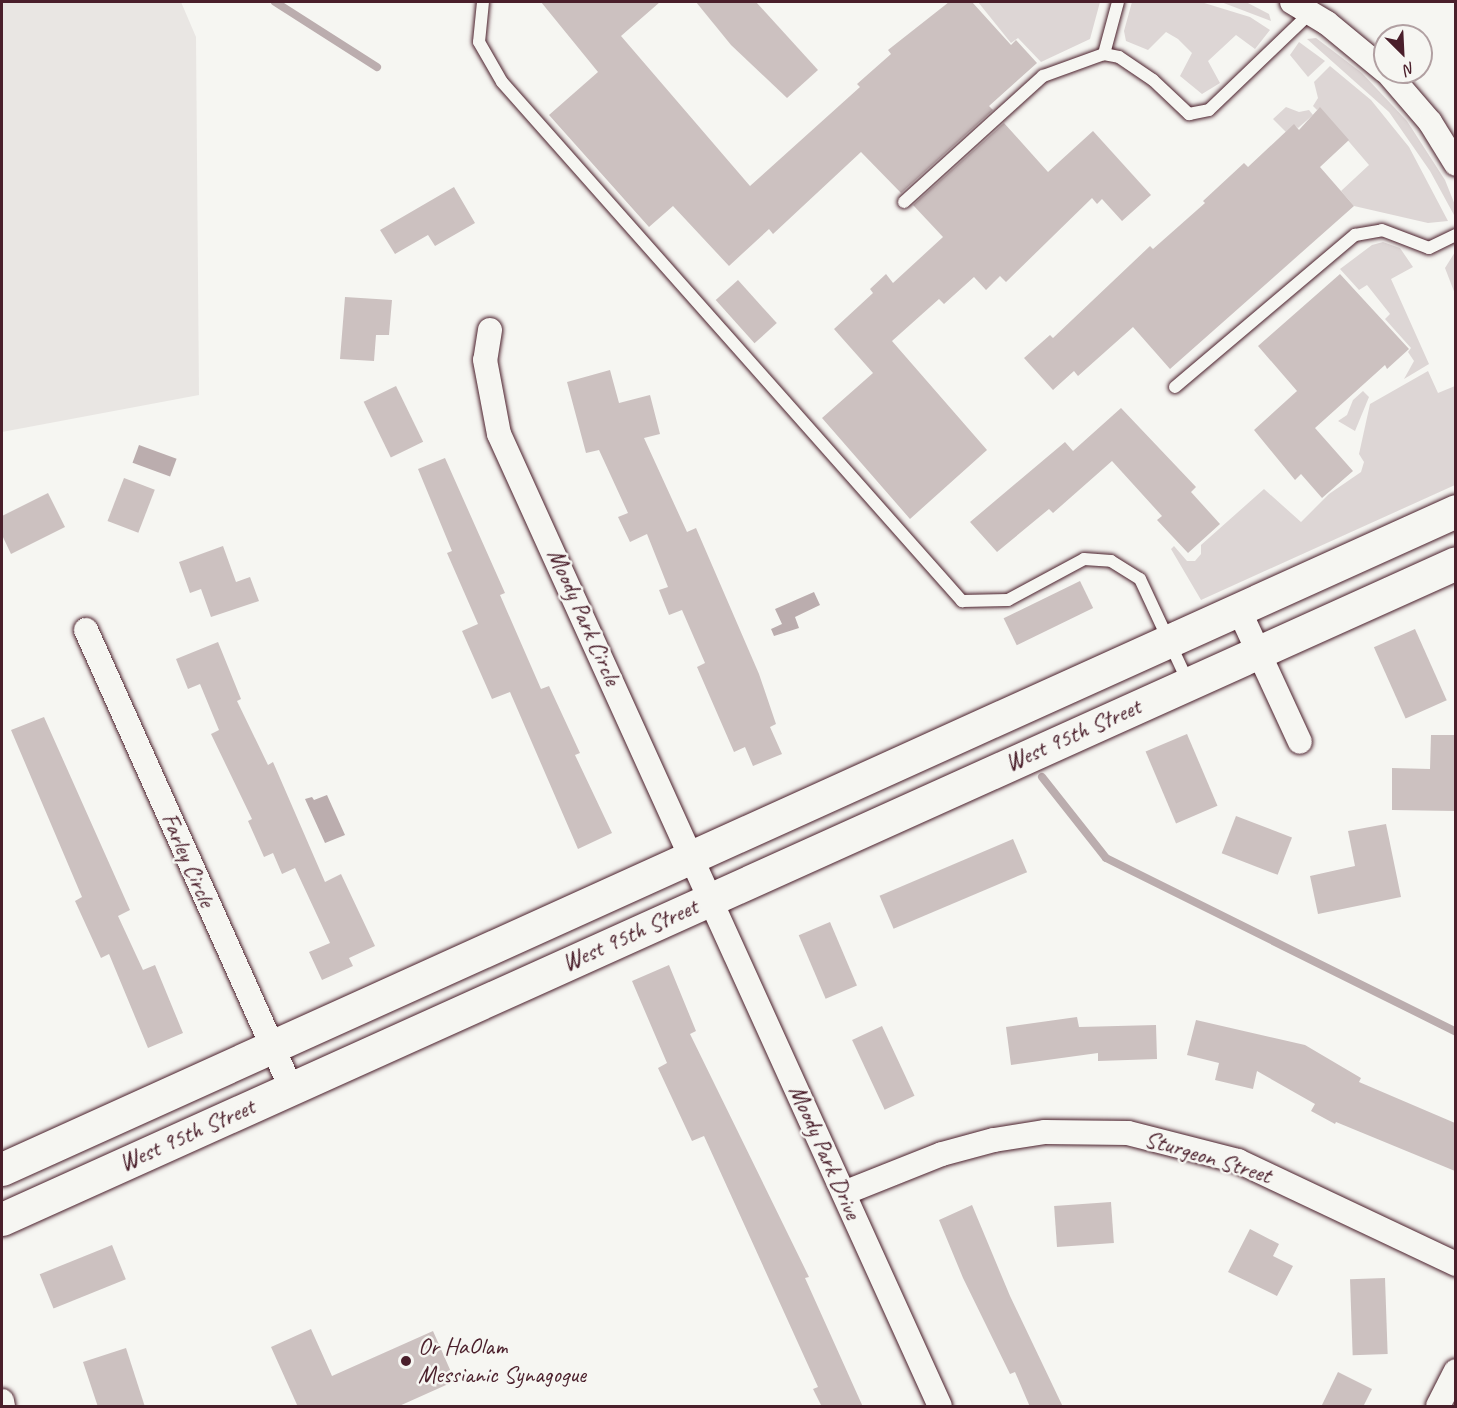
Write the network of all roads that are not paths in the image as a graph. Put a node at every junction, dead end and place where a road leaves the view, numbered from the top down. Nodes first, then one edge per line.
1 (483, 2) edge
2 (1118, 2) edge
3 (1301, 7) edge
4 (1104, 54) junction
5 (1373, 61) edge
6 (1397, 84) edge
7 (1455, 164) edge
8 (904, 202) dead end
9 (1455, 235) edge
10 (490, 330) dead end
11 (1175, 387) dead end
12 (1455, 511) edge
13 (1455, 563) edge
14 (1239, 610) junction
15 (86, 630) dead end
16 (1169, 641) junction
17 (1259, 652) junction
18 (1189, 683) junction
19 (1300, 742) dead end
20 (923, 753) junction
21 (943, 793) junction
22 (693, 856) junction
23 (712, 898) junction
24 (272, 1047) junction
25 (291, 1088) junction
26 (2, 1169) edge
27 (844, 1192) junction
28 (2, 1219) edge
29 (1455, 1264) edge
30 (1455, 1371) edge
31 (2, 1401) edge
32 (3, 1407) edge
33 (940, 1407) edge
34 (1438, 1407) edge

1 - 16 lane
2 - 4 lane
3 - 4 lane
3 - 5 street
4 - 8 lane
6 - 7 street
9 - 11 lane
10 - 22 street, Moody Park Circle
12 - 14 main road, West 95th Street
13 - 17 main road, West 95th Street
14 - 16 main road, West 95th Street
14 - 17 street
15 - 24 street, Farley Circle
16 - 18 lane
16 - 20 main road, West 95th Street
17 - 18 main road, West 95th Street
17 - 19 street
18 - 21 main road, West 95th Street
20 - 21 main road
20 - 22 main road, West 95th Street
21 - 23 main road, West 95th Street
22 - 23 street, Moody Park Circle
22 - 24 main road, West 95th Street
23 - 25 main road, West 95th Street
23 - 27 street, Moody Park Drive
24 - 25 street, Farley Circle
24 - 26 main road, West 95th Street
25 - 28 main road, West 95th Street
27 - 29 street, Sturgeon Street
27 - 33 street, Moody Park Drive
30 - 34 street
31 - 32 street

